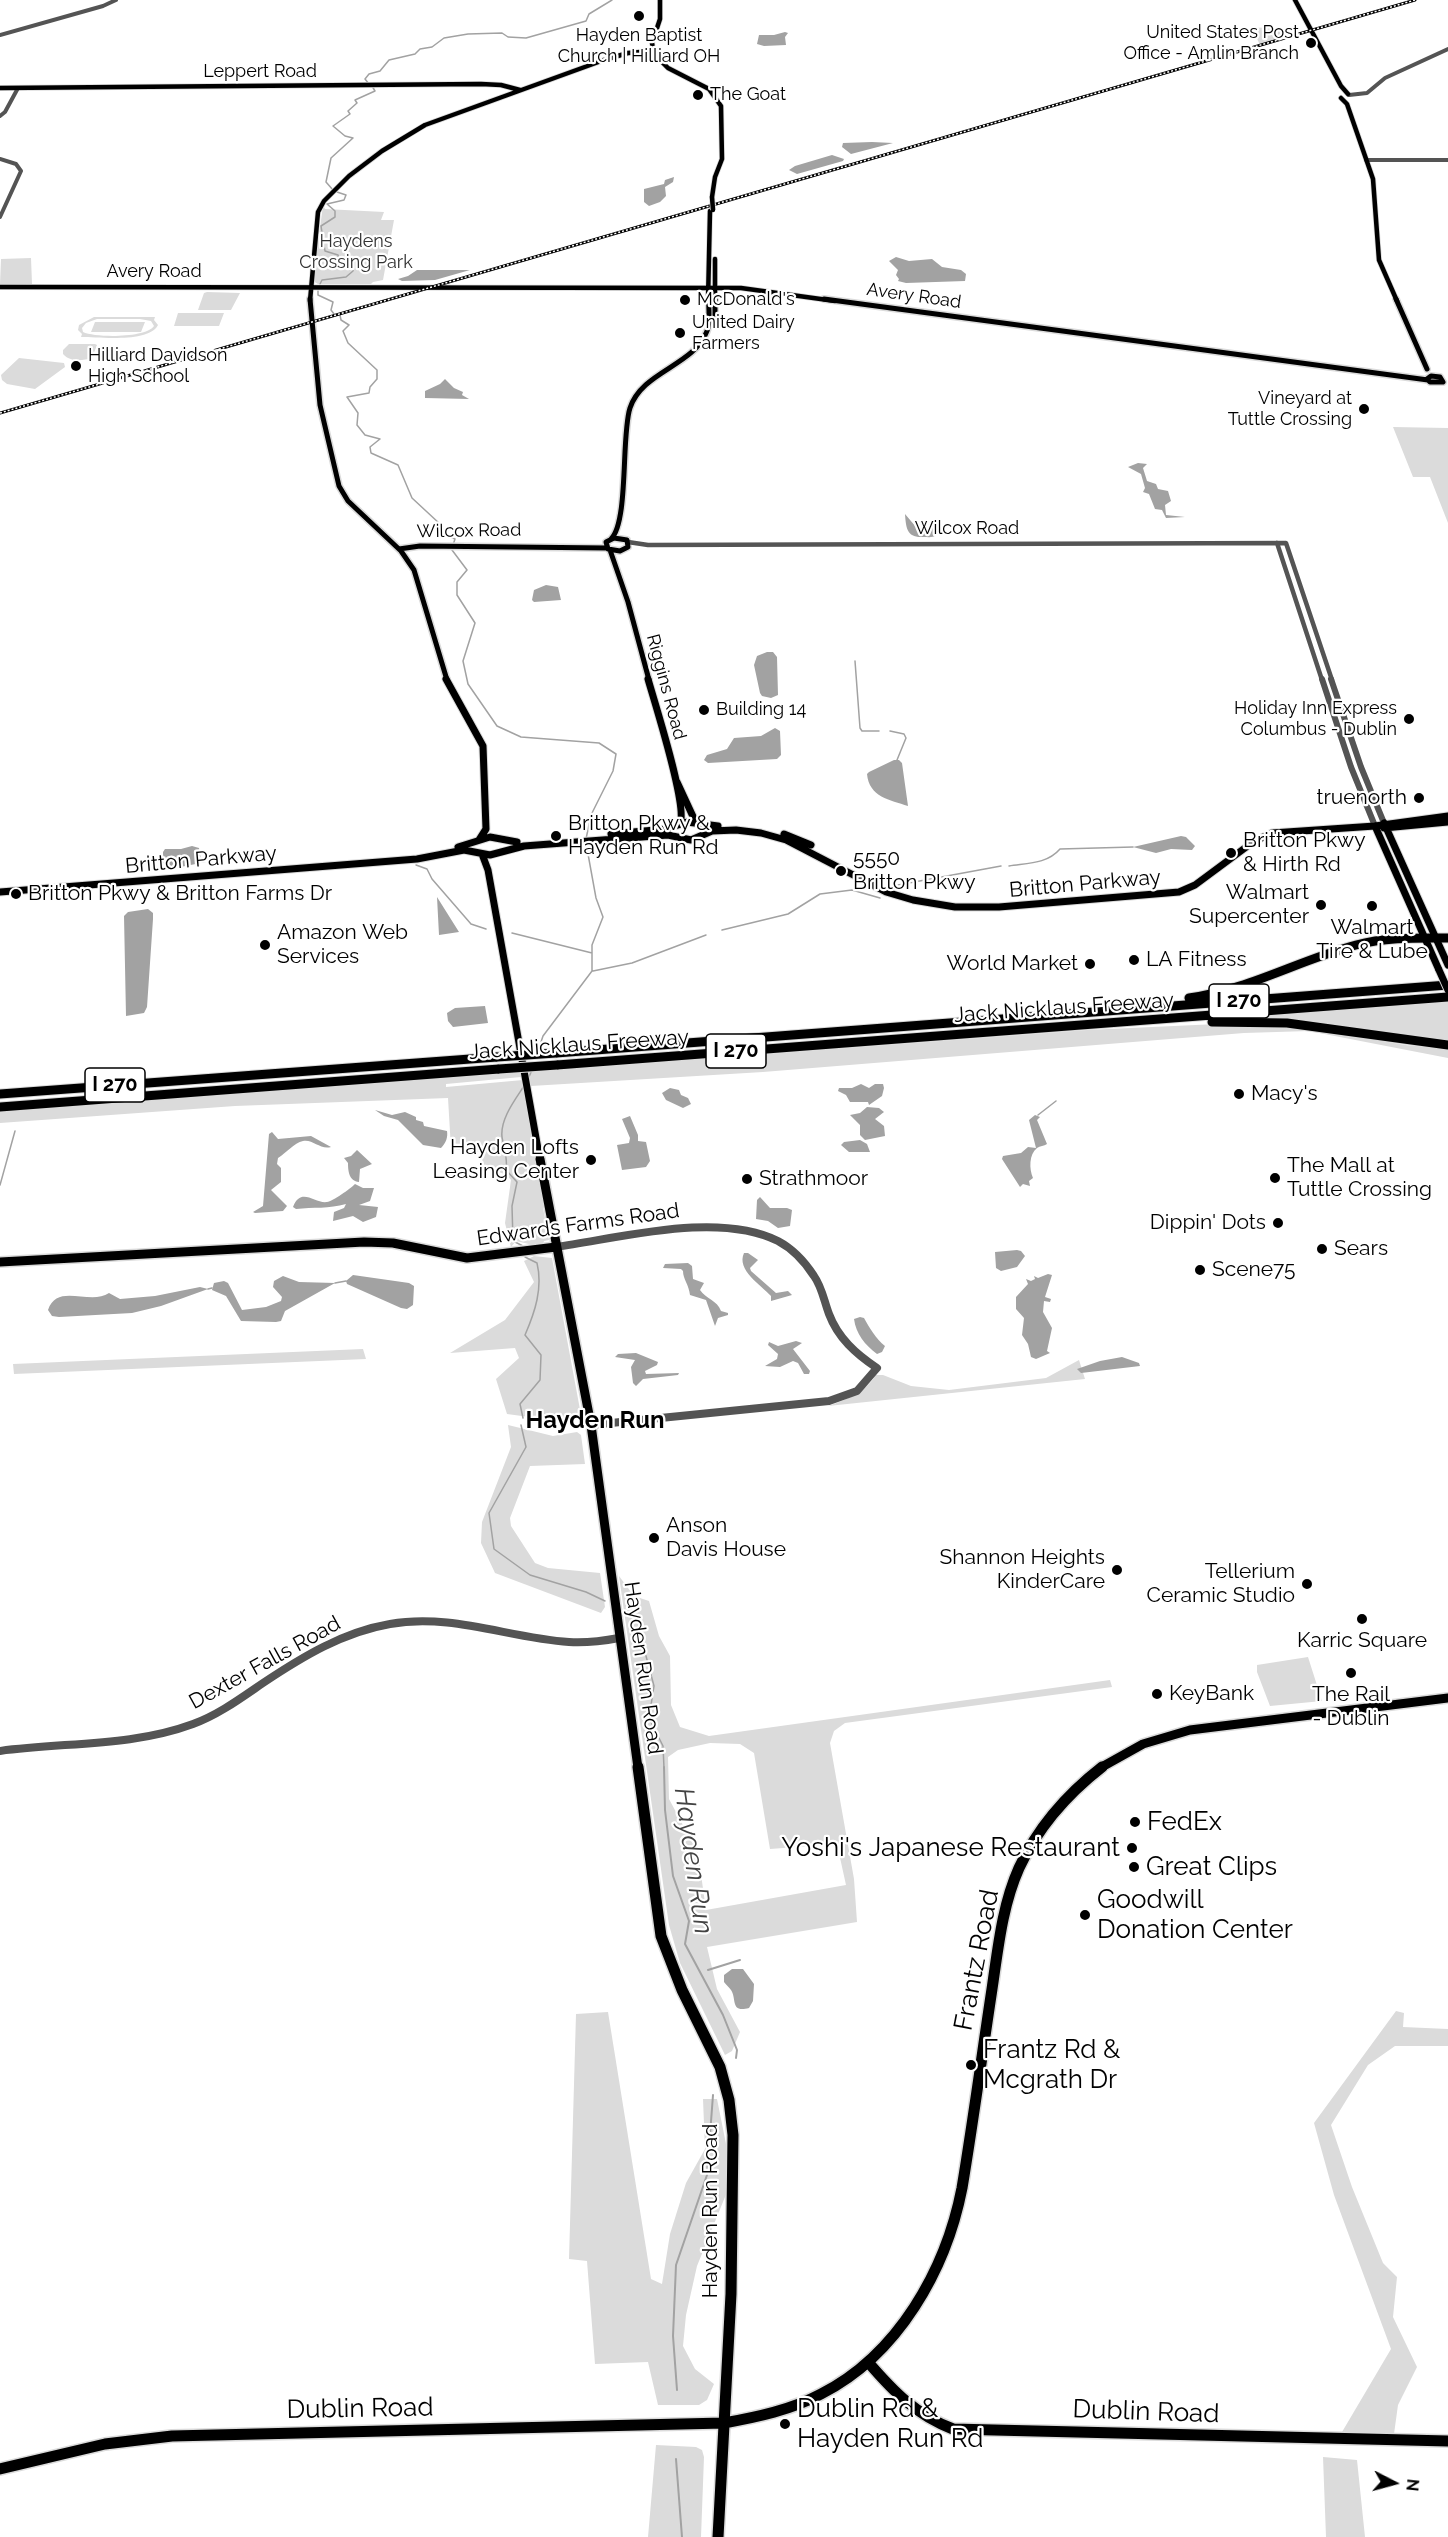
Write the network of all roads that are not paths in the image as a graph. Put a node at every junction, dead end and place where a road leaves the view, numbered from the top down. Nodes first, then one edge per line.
1 (116, 0) edge
2 (655, 0) edge
3 (660, 0) edge
4 (1295, 0) edge
5 (0, 35) edge
6 (1448, 50) edge
7 (651, 51) junction
8 (1341, 86) junction
9 (0, 88) edge
10 (18, 88) junction
11 (520, 90) junction
12 (1340, 96) junction
13 (1348, 98) junction
14 (0, 116) edge
15 (0, 159) edge
16 (1367, 161) junction
17 (1448, 161) edge
18 (0, 217) edge
19 (0, 287) edge
20 (309, 287) junction
21 (712, 288) junction
22 (1436, 377) edge
23 (619, 514) junction
24 (1277, 543) junction
25 (608, 545) junction
26 (626, 545) junction
27 (399, 549) junction
28 (628, 602) junction
29 (675, 780) junction
30 (1448, 816) edge
31 (485, 820) junction
32 (1448, 822) edge
33 (698, 824) junction
34 (678, 825) junction
35 (1375, 826) junction
36 (1385, 826) junction
37 (700, 836) junction
38 (602, 837) junction
39 (678, 837) junction
40 (574, 839) junction
41 (498, 840) junction
42 (478, 847) junction
43 (498, 852) junction
44 (404, 859) joint
45 (488, 870) junction
46 (0, 892) edge
47 (924, 900) junction
48 (1411, 908) junction
49 (1403, 938) junction
50 (1425, 938) junction
51 (1436, 938) junction
52 (1448, 938) edge
53 (1448, 965) edge
54 (1448, 985) edge
55 (1448, 990) edge
56 (1448, 997) edge
57 (1031, 1017) junction
58 (1164, 1019) junction
59 (1448, 1045) edge
60 (0, 1094) edge
61 (0, 1107) edge
62 (556, 1247) junction
63 (0, 1262) edge
64 (591, 1425) junction
65 (619, 1638) junction
66 (1448, 1698) edge
67 (0, 1751) edge
68 (868, 2362) junction
69 (724, 2423) junction
70 (1448, 2441) edge
71 (0, 2469) edge
72 (718, 2537) edge

1 - 5 street
2 - 7 main road
3 - 7 main road
4 - 8 main road
6 - 13 street
7 - 11 main road
7 - 21 main road, Riggins Road, bridge
8 - 12 main road
8 - 13 main road
9 - 10 main road, Leppert Road
10 - 11 main road, Leppert Road
10 - 14 street
11 - 20 main road
12 - 13 main road
12 - 13 main road
13 - 16 main road
15 - 18 street
16 - 17 street
16 - 22 main road
19 - 20 main road, Avery Road
20 - 21 main road, Avery Road
20 - 27 main road
21 - 22 main road, Avery Road
21 - 23 main road, Riggins Road
23 - 25 main road, Riggins Road
23 - 26 main road, Riggins Road
24 - 26 street, Wilcox Road
24 - 35 street
24 - 36 street, Wilcox Road
25 - 26 main road
25 - 26 main road
25 - 27 main road, Wilcox Road
25 - 28 main road, Riggins Road
26 - 28 main road, Riggins Road
27 - 31 main road
28 - 29 main road, Riggins Road
29 - 33 main road, Riggins Road
29 - 34 main road, Riggins Road
30 - 36 main road
31 - 41 main road
31 - 42 main road
32 - 36 main road
33 - 34 main road, Britton Parkway
33 - 37 main road
33 - 47 main road, Britton Parkway
34 - 38 main road
34 - 39 main road, Riggins Road
35 - 36 main road, Britton Parkway
35 - 47 main road, Britton Parkway
35 - 48 main road
36 - 51 main road
37 - 39 main road, Britton Parkway
37 - 47 main road, Britton Parkway
38 - 39 main road
38 - 40 main road
40 - 41 main road
40 - 43 main road
41 - 42 main road
41 - 43 main road
42 - 43 main road
42 - 44 main road, Britton Parkway
42 - 45 main road, Hayden Run Road
43 - 45 main road
44 - 46 main road, Britton Parkway
45 - 62 main road, Hayden Run Road
48 - 49 main road
48 - 50 main road
49 - 50 highway
49 - 57 highway
50 - 51 highway
50 - 55 main road, bridge
51 - 52 highway
51 - 53 main road
54 - 57 highway, Jack Nicklaus Freeway / I 270
56 - 58 highway, Jack Nicklaus Freeway / I 270
57 - 60 highway, Jack Nicklaus Freeway / I 270, bridge
58 - 59 highway
58 - 61 highway, Jack Nicklaus Freeway / I 270, bridge
62 - 63 main road, Edwards Farms Road
62 - 64 main road, Hayden Run Road
62 - 64 street, Edwards Farms Road
64 - 65 main road, Hayden Run Road
65 - 67 street, Dexter Falls Road
65 - 69 main road, Hayden Run Road
66 - 68 main road, Frantz Road
68 - 69 main road, Frantz Road
68 - 70 main road, Dublin Road
69 - 71 main road, Dublin Road
69 - 72 main road, Hayden Run Road

